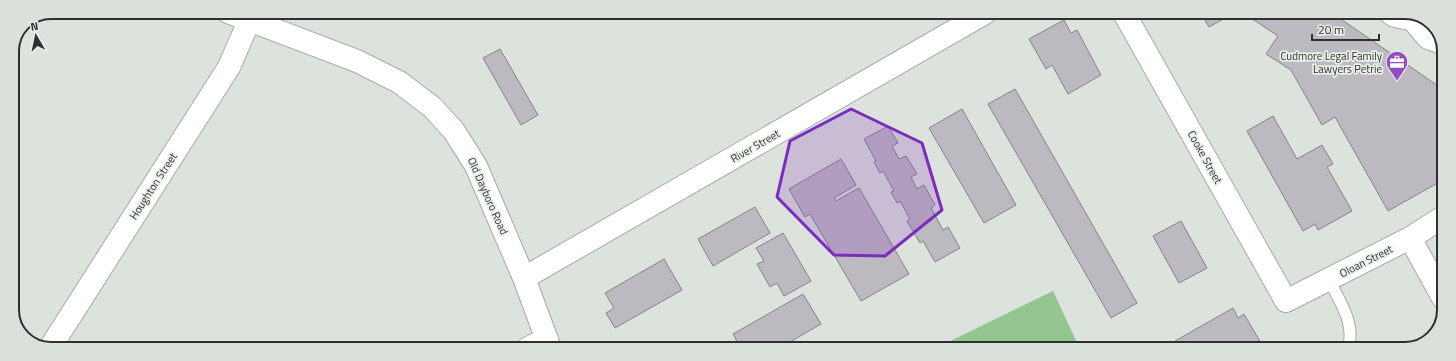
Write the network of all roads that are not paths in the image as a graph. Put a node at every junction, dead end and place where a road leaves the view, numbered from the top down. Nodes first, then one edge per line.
1 (975, 19) edge
2 (1127, 19) edge
3 (1389, 19) edge
4 (1408, 19) edge
5 (249, 20) joint
6 (1413, 21) edge
7 (1435, 41) edge
8 (1437, 221) edge
9 (1410, 238) junction
10 (524, 278) junction
11 (1329, 280) junction
12 (1437, 287) edge
13 (1286, 301) joint
14 (54, 342) edge
15 (541, 342) edge
16 (1350, 342) edge

1 - 10 main road, River Street
2 - 13 main road, Cooke Street
3 - 4 lane
5 - 10 main road, Old Dayboro Road
5 - 14 main road, Houghton Street
6 - 7 main road
8 - 9 main road, Oloan Street
9 - 11 main road, Oloan Street
9 - 12 main road
10 - 15 main road, Old Dayboro Road
11 - 13 main road, Oloan Street
11 - 16 lane

